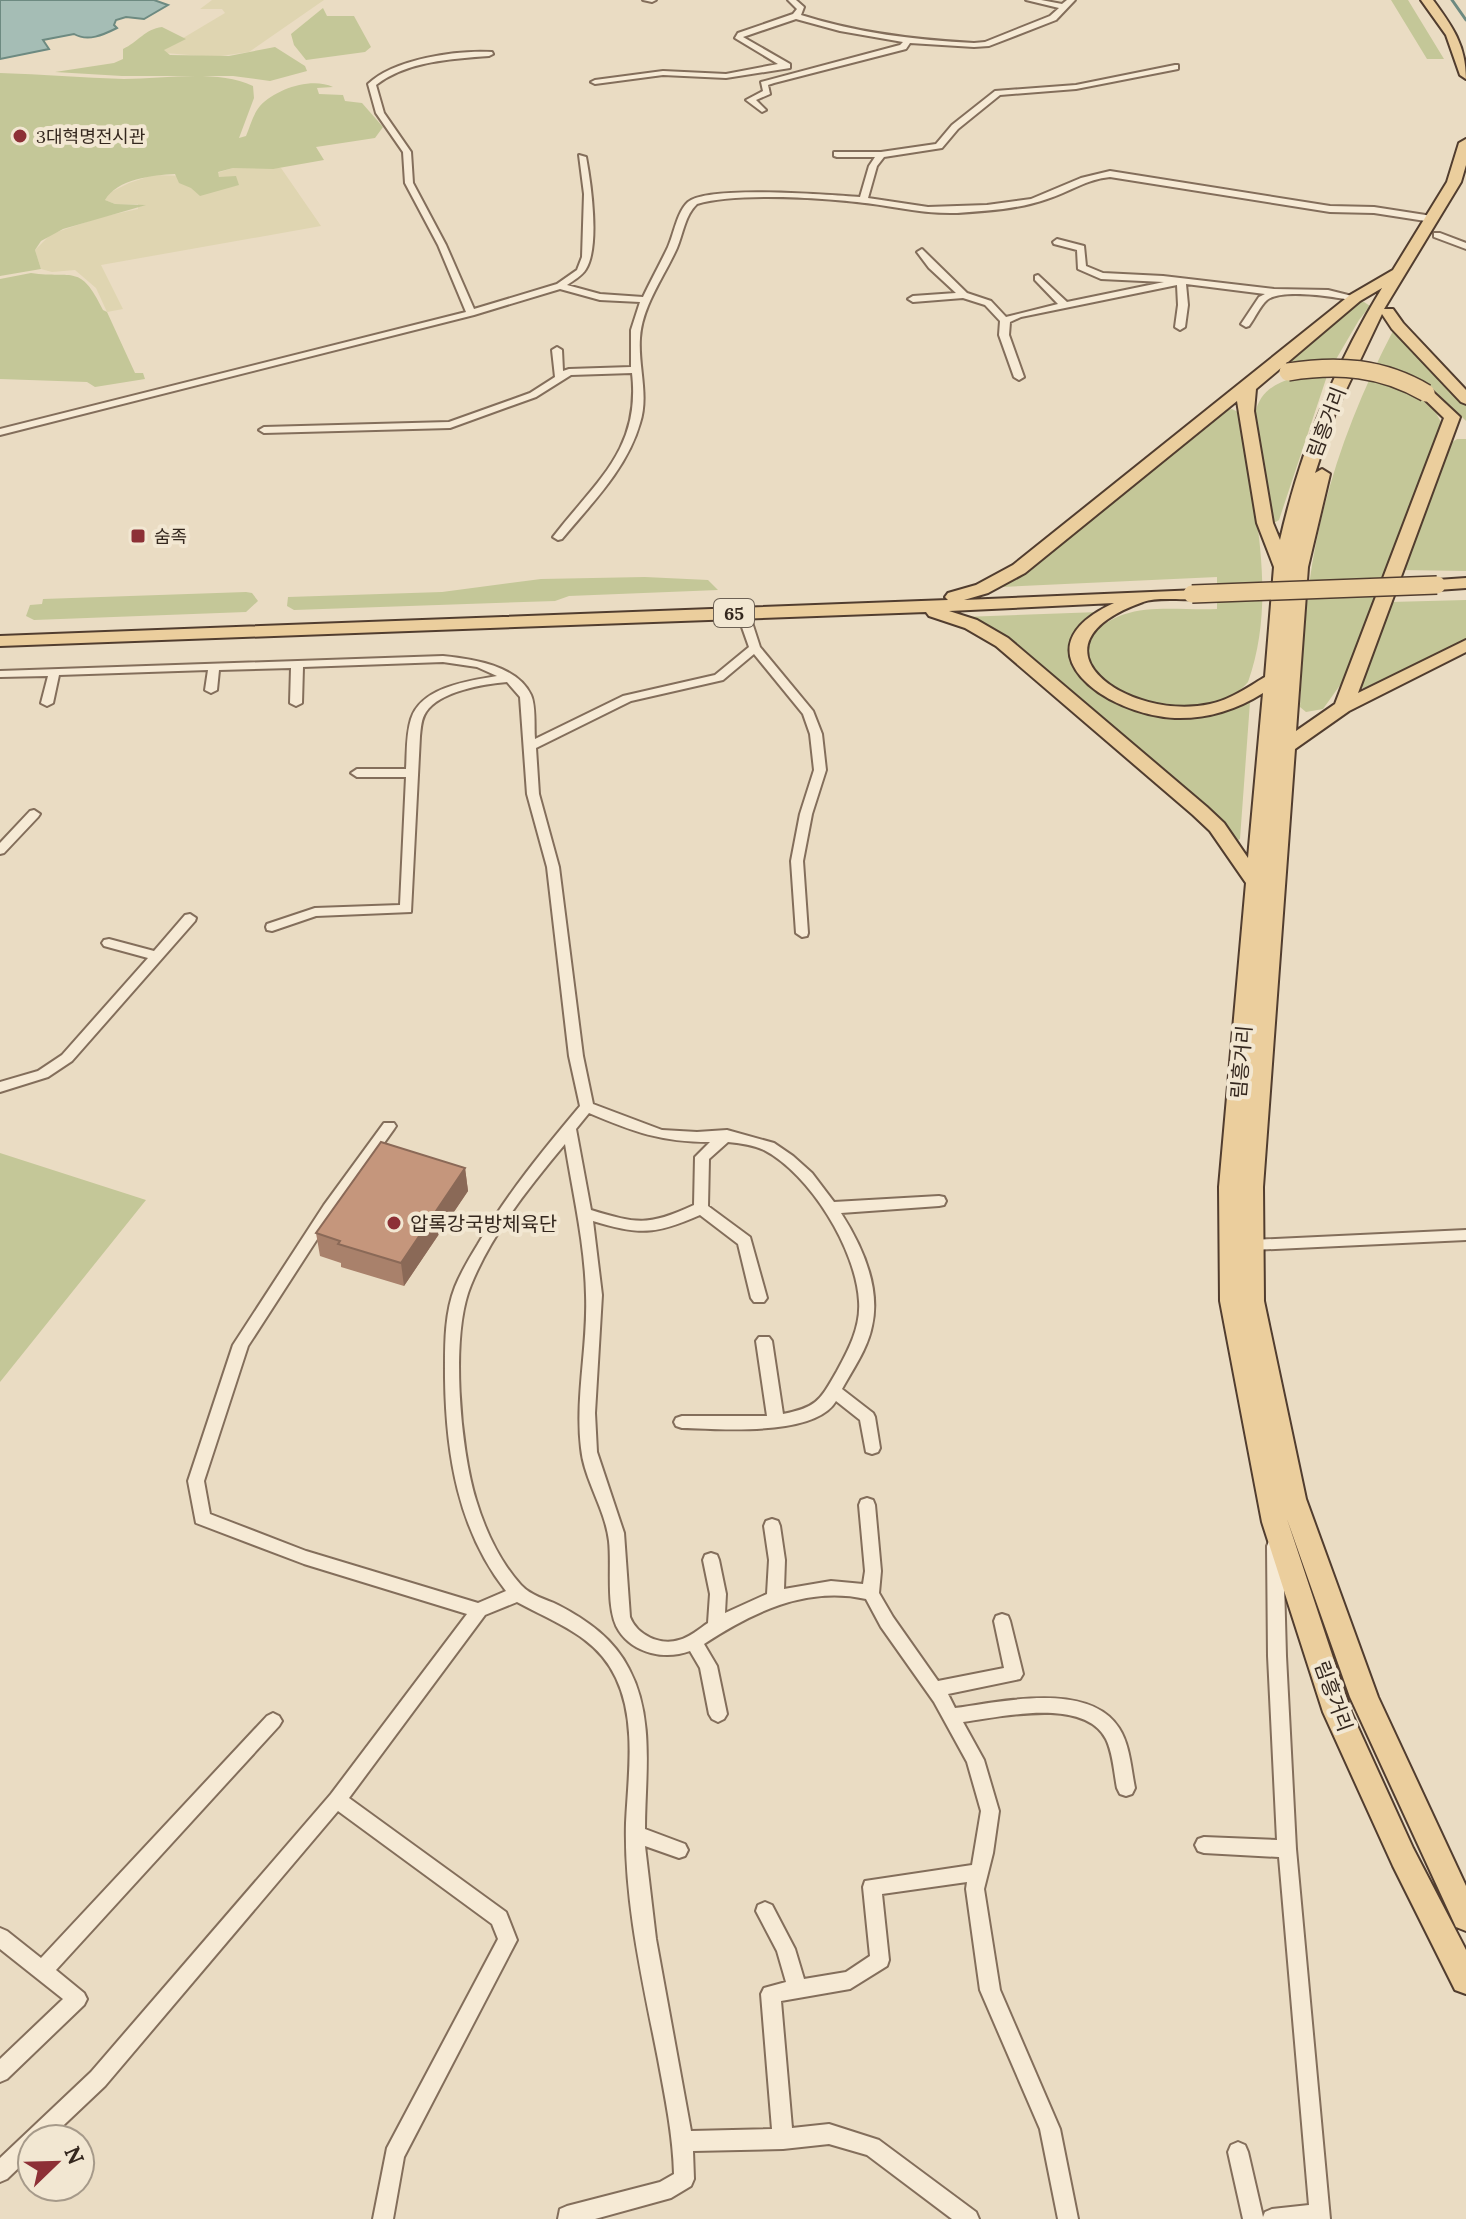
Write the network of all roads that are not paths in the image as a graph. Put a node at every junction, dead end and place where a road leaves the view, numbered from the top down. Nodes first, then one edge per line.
1 (792, 0) edge
2 (1030, 0) edge
3 (1071, 0) edge
4 (1427, 0) edge
5 (1438, 0) edge
6 (1064, 7) junction
7 (796, 16) junction
8 (908, 42) junction
9 (1466, 44) edge
10 (489, 54) dead end
11 (785, 65) junction
12 (1175, 67) dead end
13 (797, 73) junction
14 (1466, 75) edge
15 (595, 82) dead end
16 (762, 110) dead end
17 (1466, 143) edge
18 (837, 154) dead end
19 (881, 155) junction
20 (582, 157) dead end
21 (1466, 186) edge
22 (863, 200) junction
23 (1434, 227) junction
24 (1057, 242) dead end
25 (1466, 246) edge
26 (922, 252) dead end
27 (1398, 272) junction
28 (1038, 278) dead end
29 (1181, 281) junction
30 (560, 286) junction
31 (1274, 292) junction
32 (964, 295) junction
33 (1355, 298) junction
34 (913, 299) dead end
35 (645, 300) junction
36 (1065, 305) junction
37 (1388, 312) junction
38 (471, 313) junction
39 (1005, 321) junction
40 (1246, 324) dead end
41 (1180, 327) dead end
42 (557, 350) dead end
43 (637, 370) junction
44 (559, 376) junction
45 (1019, 377) dead end
46 (1249, 386) junction
47 (1466, 399) edge
48 (1452, 417) junction
49 (264, 430) dead end
50 (1466, 431) edge
51 (0, 432) edge
52 (558, 537) dead end
53 (1283, 567) junction
54 (1466, 583) edge
55 (1142, 597) junction
56 (919, 607) junction
57 (743, 613) junction
58 (0, 641) edge
59 (1466, 645) edge
60 (755, 648) junction
61 (297, 663) junction
62 (214, 668) junction
63 (54, 673) junction
64 (0, 674) edge
65 (510, 678) junction
66 (1275, 678) junction
67 (211, 690) dead end
68 (47, 703) dead end
69 (296, 703) dead end
70 (1343, 707) junction
71 (530, 746) junction
72 (1286, 746) junction
73 (357, 773) dead end
74 (412, 773) junction
75 (34, 814) dead end
76 (0, 850) edge
77 (1254, 880) junction
78 (190, 918) dead end
79 (272, 927) dead end
80 (802, 933) dead end
81 (109, 943) dead end
82 (157, 956) junction
83 (0, 1087) edge
84 (587, 1107) junction
85 (389, 1126) dead end
86 (569, 1128) junction
87 (727, 1135) junction
88 (939, 1201) dead end
89 (701, 1208) junction
90 (829, 1208) junction
91 (587, 1214) junction
92 (1466, 1235) edge
93 (1252, 1245) junction
94 (759, 1298) dead end
95 (764, 1341) dead end
96 (834, 1391) junction
97 (776, 1421) junction
98 (682, 1422) dead end
99 (872, 1448) dead end
100 (867, 1505) dead end
101 (1275, 1522) junction
102 (772, 1526) dead end
103 (711, 1560) dead end
104 (871, 1593) junction
105 (518, 1594) junction
106 (775, 1598) junction
107 (479, 1610) junction
108 (1002, 1621) dead end
109 (716, 1627) junction
110 (694, 1643) junction
111 (935, 1689) junction
112 (718, 1714) dead end
113 (951, 1716) junction
114 (273, 1721) dead end
115 (1126, 1788) dead end
116 (337, 1800) junction
117 (637, 1835) junction
118 (1204, 1845) dead end
119 (1287, 1849) junction
120 (679, 1850) dead end
121 (979, 1872) junction
122 (765, 1911) dead end
123 (1466, 1917) edge
124 (3, 1944) edge
125 (42, 1971) junction
126 (1466, 1980) edge
127 (797, 1989) junction
128 (0, 2072) edge
129 (51, 2123) edge
130 (783, 2139) junction
131 (683, 2141) junction
132 (1238, 2152) dead end
133 (16, 2156) edge
134 (0, 2172) edge
135 (567, 2216) dead end
136 (1320, 2217) edge
137 (383, 2219) edge
138 (969, 2219) edge
139 (1068, 2219) edge
140 (1253, 2219) edge
141 (1272, 2219) edge

1 - 7 street
2 - 6 street
3 - 6 street
4 - 14 main road
5 - 9 main road
6 - 8 street
7 - 8 street
7 - 11 street
8 - 13 street
10 - 38 street
11 - 13 street
11 - 15 street
12 - 19 street
13 - 16 street
17 - 23 main road, 림흥거리
18 - 19 street
19 - 22 street
20 - 30 street
21 - 23 main road, 림흥거리
22 - 23 street
22 - 35 street
23 - 25 street
23 - 27 main road, 림흥거리
23 - 37 main road, 림흥거리
24 - 29 street
26 - 32 street
27 - 33 main road
27 - 53 main road, 림흥거리
28 - 36 street
29 - 31 street
29 - 36 street
29 - 41 street
30 - 35 street
30 - 38 street
31 - 33 street
31 - 40 street
32 - 34 street
32 - 39 street
33 - 46 main road
35 - 43 street
36 - 39 street
37 - 47 main road
37 - 72 main road, 림흥거리
38 - 51 street
39 - 45 street
42 - 44 street
43 - 44 street
43 - 52 street
44 - 49 street
46 - 48 main road, bridge
46 - 53 main road
46 - 56 main road
48 - 50 main road
48 - 70 main road
53 - 66 main road, 림흥거리
54 - 55 main road, 65, bridge
55 - 56 main road, 65
55 - 66 main road
56 - 57 main road, 65
56 - 77 main road
57 - 58 main road, 65
57 - 60 street
59 - 70 main road
60 - 71 street
60 - 80 street
61 - 62 street
61 - 65 street
61 - 69 street
62 - 63 street
62 - 67 street
63 - 64 street
63 - 68 street
65 - 71 street
65 - 74 street
66 - 77 main road, 림흥거리
70 - 72 main road
71 - 84 street
72 - 93 main road, 림흥거리
73 - 74 street
74 - 79 street
75 - 76 street
77 - 101 main road, 림흥거리
78 - 82 street
81 - 82 street
82 - 83 street
84 - 86 street
84 - 87 street
85 - 107 street
86 - 91 street
86 - 105 street
87 - 89 street
87 - 90 street
88 - 90 street
89 - 91 street
89 - 94 street
90 - 96 street
91 - 110 street
92 - 93 street
93 - 123 main road, 림흥거리
95 - 97 street
96 - 97 street
96 - 99 street
97 - 98 street
100 - 104 street
101 - 119 street
101 - 126 main road, 림흥거리
102 - 106 street
103 - 109 street
104 - 106 street
104 - 111 street
105 - 107 street
105 - 117 street
106 - 109 street
107 - 116 street
108 - 111 street
109 - 110 street
110 - 112 street
111 - 113 street
113 - 115 street
113 - 121 street
114 - 125 street
116 - 129 street
116 - 137 street
117 - 120 street
117 - 131 street
118 - 119 street
119 - 136 street
121 - 127 street
121 - 139 street
122 - 127 street
124 - 125 street
125 - 128 street
127 - 130 street
130 - 131 street
130 - 138 street
131 - 135 street
132 - 140 street
133 - 134 street
136 - 141 street

